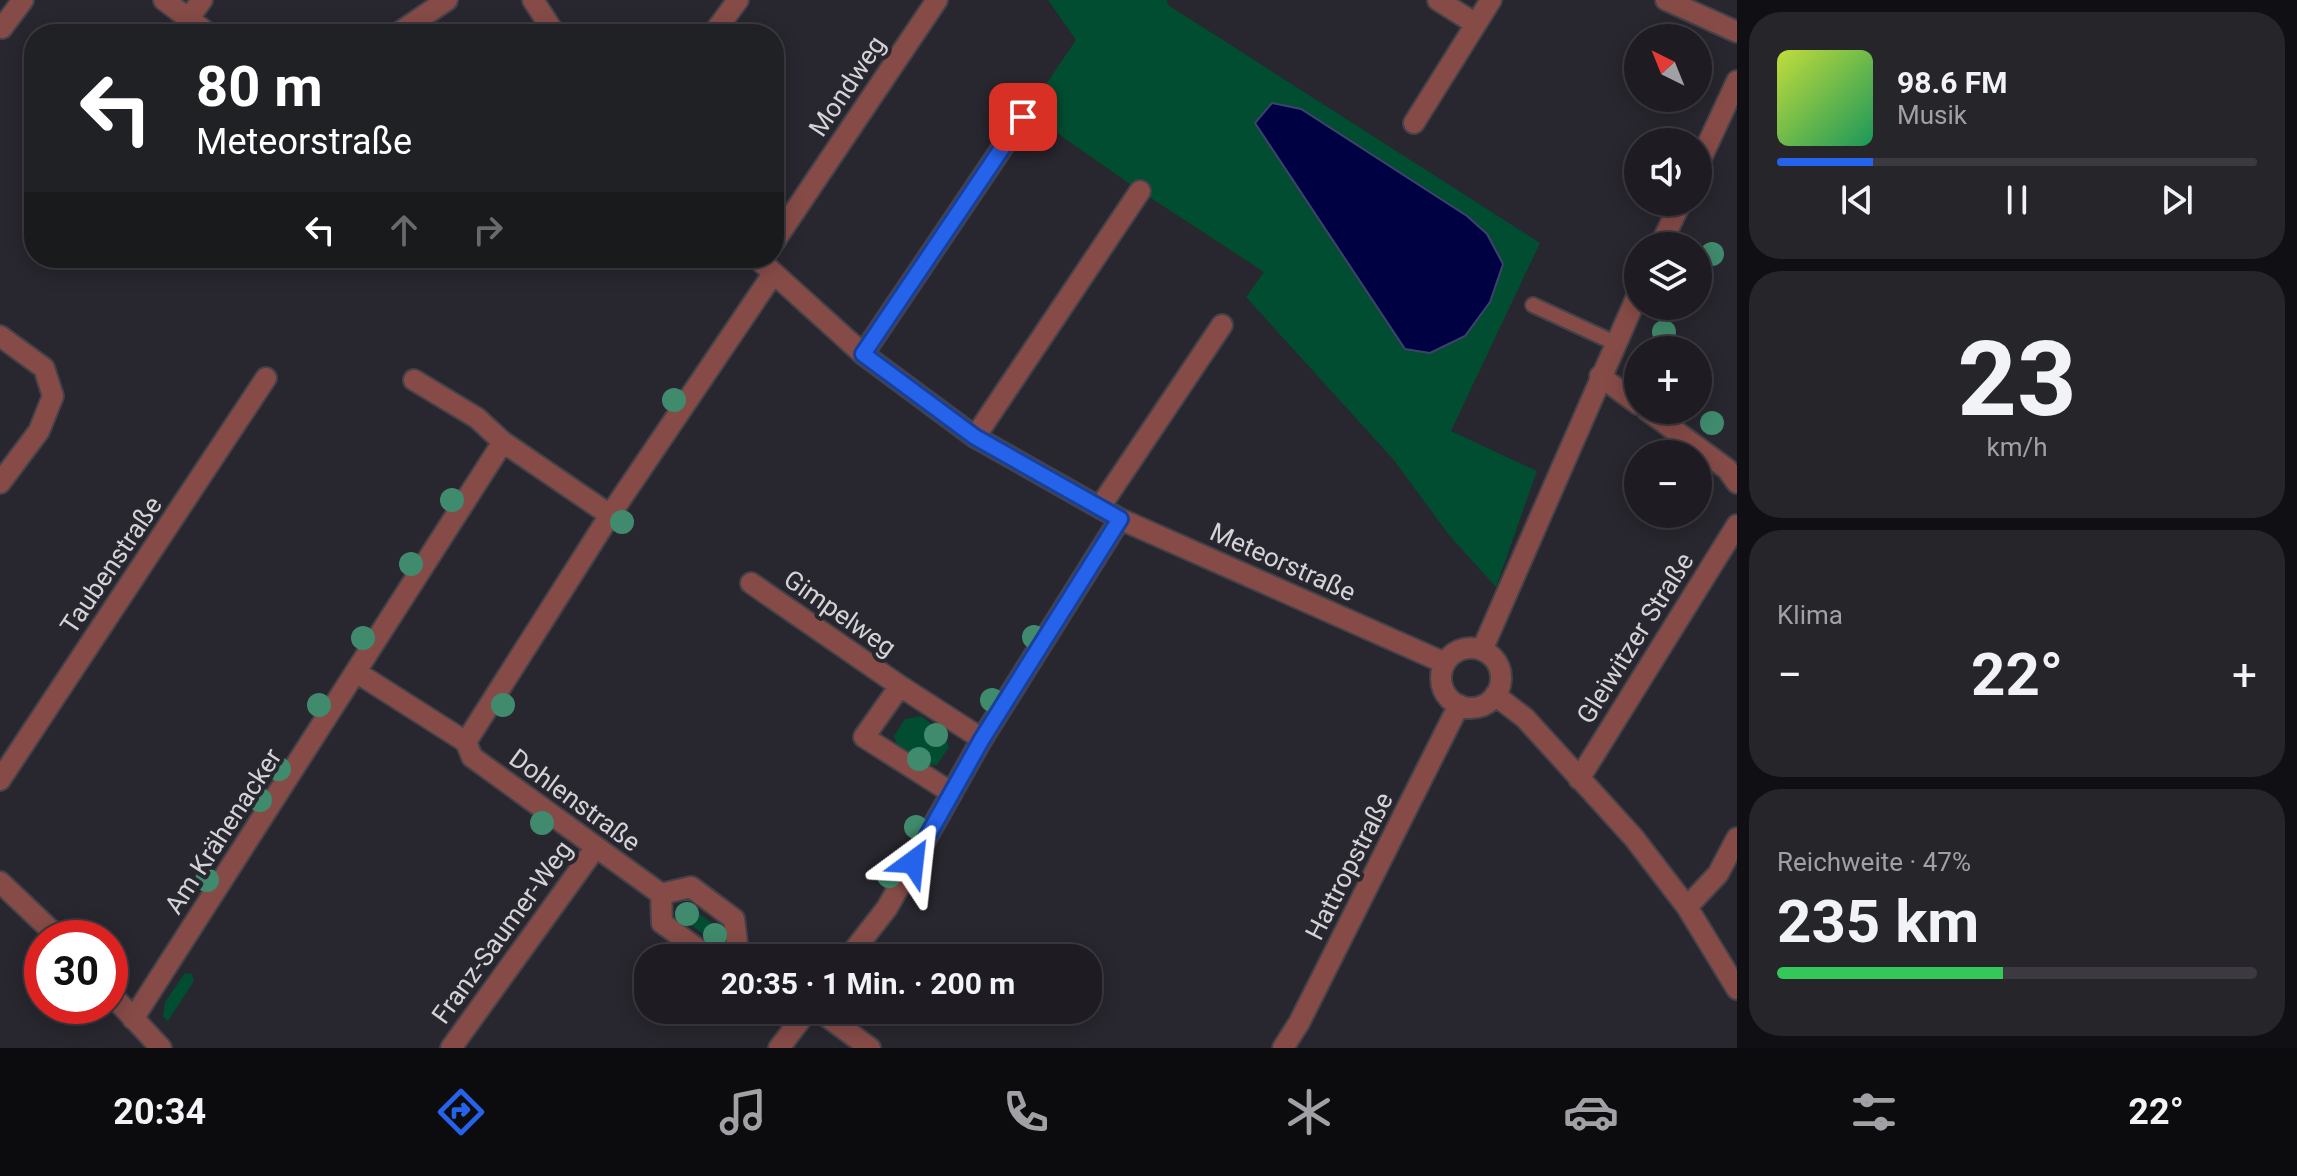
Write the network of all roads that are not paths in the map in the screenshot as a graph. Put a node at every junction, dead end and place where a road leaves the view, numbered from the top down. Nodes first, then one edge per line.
1 (23, 0) edge
2 (164, 0) edge
3 (202, 0) edge
4 (447, 0) edge
5 (533, 0) edge
6 (738, 0) edge
7 (937, 0) edge
8 (1438, 0) edge
9 (1491, 0) edge
10 (1666, 0) edge
11 (189, 18) junction
12 (196, 24) edge
13 (412, 24) edge
14 (549, 24) edge
15 (720, 24) edge
16 (1476, 24) junction
17 (2, 28) dead end
18 (1737, 32) edge
19 (1737, 81) edge
20 (1023, 117) dead end
21 (1414, 123) dead end
22 (1712, 135) edge
23 (1140, 191) dead end
24 (784, 227) edge
25 (761, 268) edge
26 (769, 268) edge
27 (1533, 305) dead end
28 (1626, 320) edge
29 (1222, 325) dead end
30 (0, 336) edge
31 (1615, 343) junction
32 (863, 354) junction
33 (1600, 376) junction
34 (266, 378) dead end
35 (414, 380) dead end
36 (1624, 394) edge
37 (1666, 424) edge
38 (975, 437) junction
39 (503, 442) junction
40 (0, 483) edge
41 (1737, 483) edge
42 (1100, 507) junction
43 (610, 515) junction
44 (1120, 519) junction
45 (1737, 525) edge
46 (751, 583) dead end
47 (1482, 650) junction
48 (1445, 663) junction
49 (356, 672) junction
50 (900, 686) junction
51 (1495, 695) junction
52 (1459, 705) junction
53 (982, 739) junction
54 (466, 742) junction
55 (1579, 779) junction
56 (0, 780) edge
57 (952, 793) junction
58 (1737, 838) edge
59 (596, 847) junction
60 (0, 882) edge
61 (661, 894) junction
62 (1687, 907) junction
63 (40, 920) edge
64 (691, 944) edge
65 (740, 944) edge
66 (859, 944) edge
67 (1737, 989) edge
68 (128, 1013) edge
69 (133, 1019) junction
70 (797, 1024) edge
71 (837, 1024) edge
72 (161, 1048) edge
73 (451, 1048) edge
74 (779, 1048) edge
75 (870, 1048) edge
76 (1283, 1048) edge

1 - 17 street
2 - 11 street
3 - 11 street
4 - 13 street
5 - 14 street
6 - 15 street
7 - 24 street, Mondweg
8 - 16 street
9 - 16 street
10 - 18 street
11 - 12 street
16 - 21 street
19 - 22 street
20 - 32 street
23 - 38 street
25 - 43 street
26 - 32 street, Meteorstraße
27 - 31 lane
28 - 31 street
29 - 42 street
30 - 40 street
31 - 33 street
32 - 38 street, Meteorstraße
33 - 36 street
33 - 47 street
34 - 56 street, Taubenstraße
35 - 39 street
37 - 41 street
38 - 42 street, Meteorstraße
39 - 43 street
39 - 49 street, Am Krähenacker
42 - 44 street, Meteorstraße
43 - 54 street
44 - 48 street, Meteorstraße
44 - 53 street
45 - 55 street, Gleiwitzer Straße
46 - 50 street, Gimpelweg
47 - 48 street
47 - 51 street
48 - 52 street
49 - 54 street
49 - 69 street, Am Krähenacker
50 - 53 street, Gimpelweg
50 - 57 street, Gimpelweg
51 - 52 street
51 - 55 street, Gleiwitzer Straße
52 - 76 street, Hattropstraße
53 - 57 street
54 - 59 street, Dohlenstraße
55 - 62 street, Gleiwitzer Straße
57 - 66 street
58 - 62 street
59 - 61 street, Dohlenstraße
59 - 73 street, Franz-Saumer-Weg
60 - 63 street
61 - 64 street
61 - 65 street
62 - 67 street, Gleiwitzer Straße
68 - 69 street
69 - 72 street
70 - 74 street
71 - 75 street

